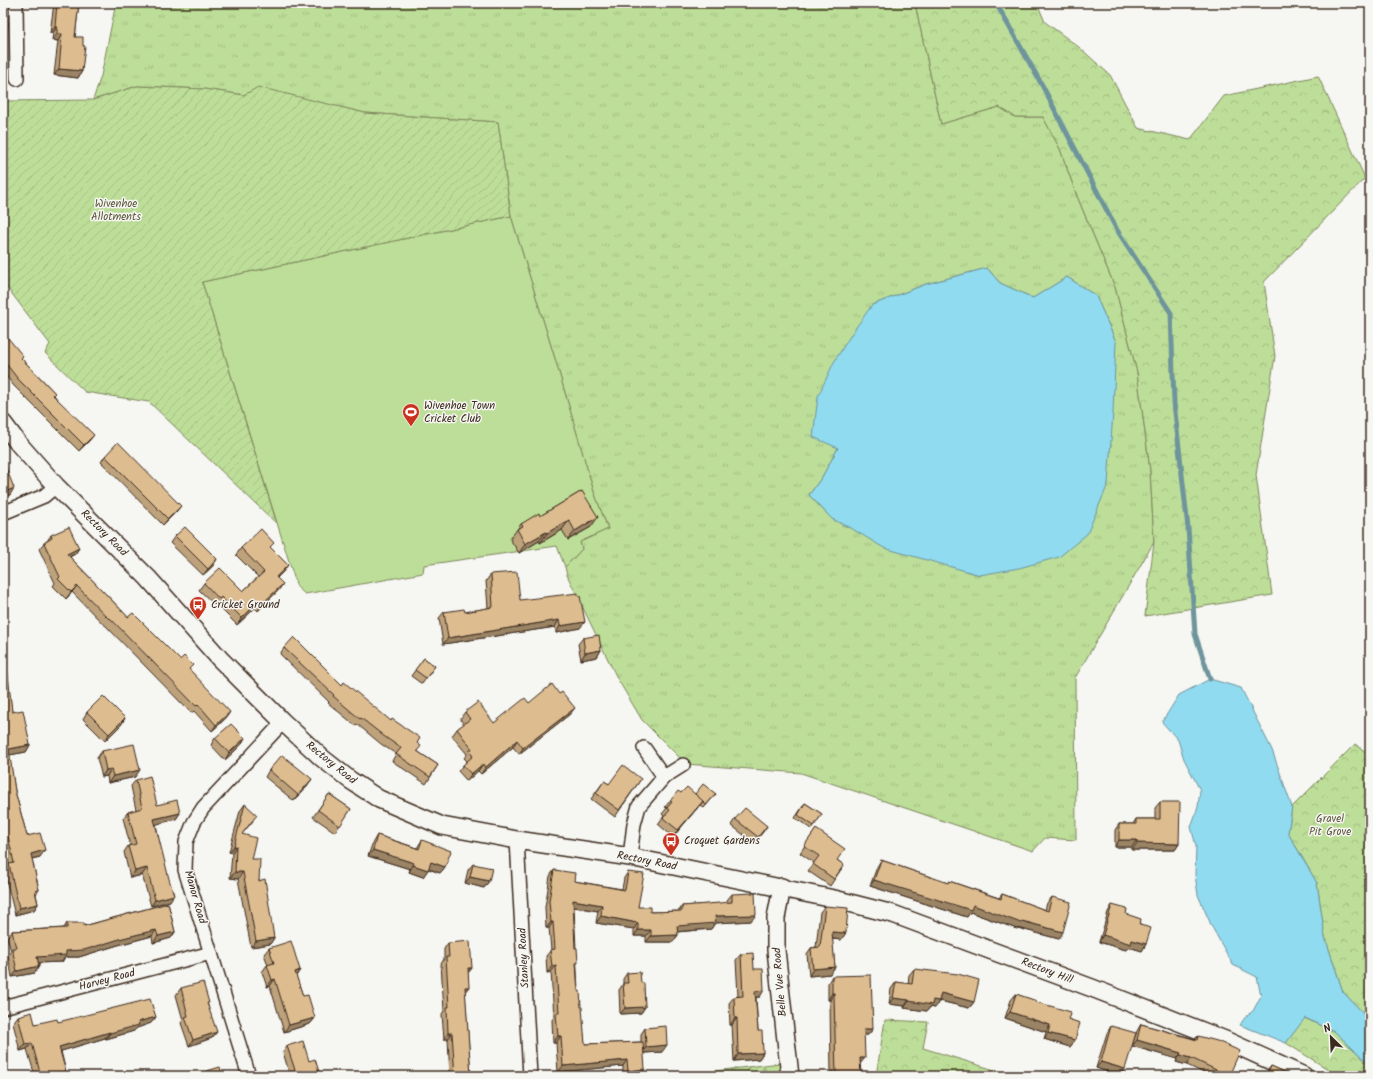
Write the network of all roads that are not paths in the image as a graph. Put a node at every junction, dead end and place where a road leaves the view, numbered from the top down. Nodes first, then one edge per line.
1 (16, 3) edge
2 (17, 78) dead end
3 (3, 423) edge
4 (56, 486) junction
5 (3, 513) edge
6 (283, 722) junction
7 (644, 748) dead end
8 (683, 765) dead end
9 (664, 777) junction
10 (517, 840) junction
11 (630, 857) junction
12 (782, 888) junction
13 (211, 953) junction
14 (3, 1007) edge
15 (249, 1076) edge
16 (530, 1076) edge
17 (790, 1076) edge
18 (1304, 1076) edge

1 - 2 street
3 - 4 street, Rectory Road
4 - 5 street
4 - 6 street, Rectory Road
6 - 10 street, Rectory Road
6 - 13 street, Manor Road
7 - 9 street
8 - 9 street
9 - 11 street
10 - 11 street, Rectory Road
10 - 16 street, Stanley Road
11 - 12 street, Rectory Road
12 - 17 street, Belle Vue Road
12 - 18 street, Rectory Hill
13 - 14 street, Harvey Road
13 - 15 street, Manor Road

